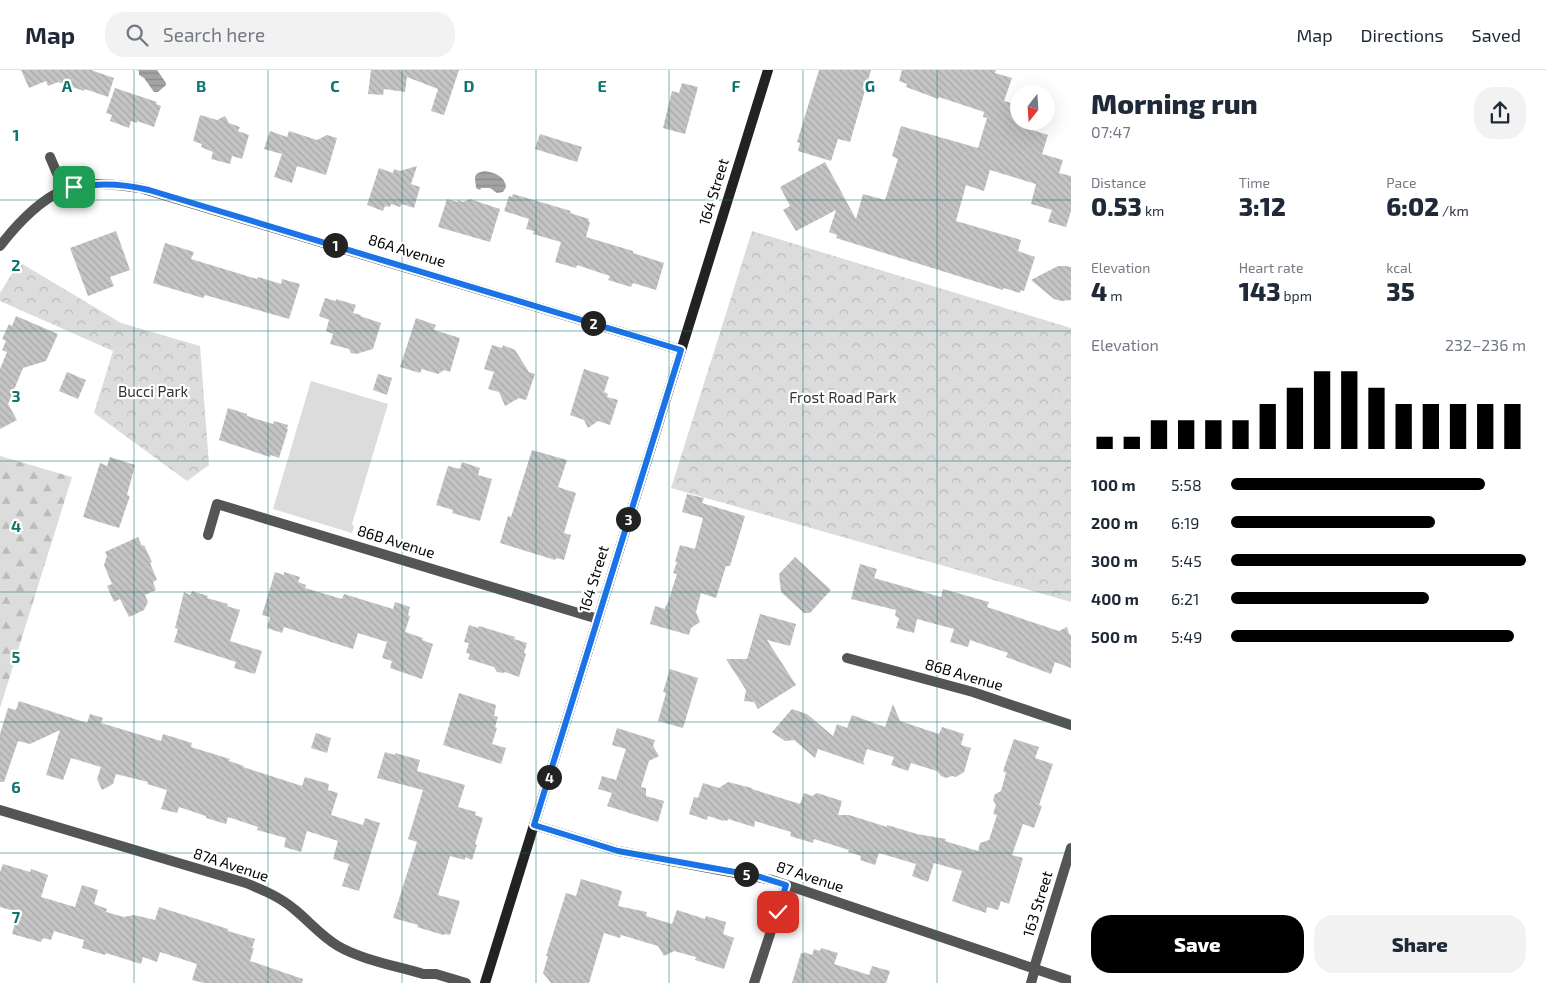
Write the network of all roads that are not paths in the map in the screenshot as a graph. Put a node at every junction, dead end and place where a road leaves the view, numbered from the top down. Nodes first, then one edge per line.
1 (768, 70) edge
2 (50, 157) dead end
3 (64, 190) junction
4 (0, 246) edge
5 (681, 350) junction
6 (208, 535) dead end
7 (598, 618) junction
8 (846, 658) dead end
9 (1071, 725) edge
10 (0, 810) edge
11 (534, 825) junction
12 (1071, 848) edge
13 (786, 885) junction
14 (1034, 969) junction
15 (1071, 982) edge
16 (466, 983) edge
17 (485, 983) edge
18 (754, 983) edge
19 (1030, 983) edge

1 - 5 street, 164 Street
2 - 3 street
3 - 4 street
3 - 5 street, 86A Avenue
5 - 7 street, 164 Street
6 - 7 street, 86B Avenue
7 - 11 street, 164 Street
8 - 9 street, 86B Avenue
10 - 16 street, 87A Avenue
11 - 13 street, 87 Avenue
11 - 17 street, 164 Street
12 - 14 street, 163 Street
13 - 14 street, 87 Avenue
13 - 18 street
14 - 15 street, 87 Avenue
14 - 19 street, 163 Street

